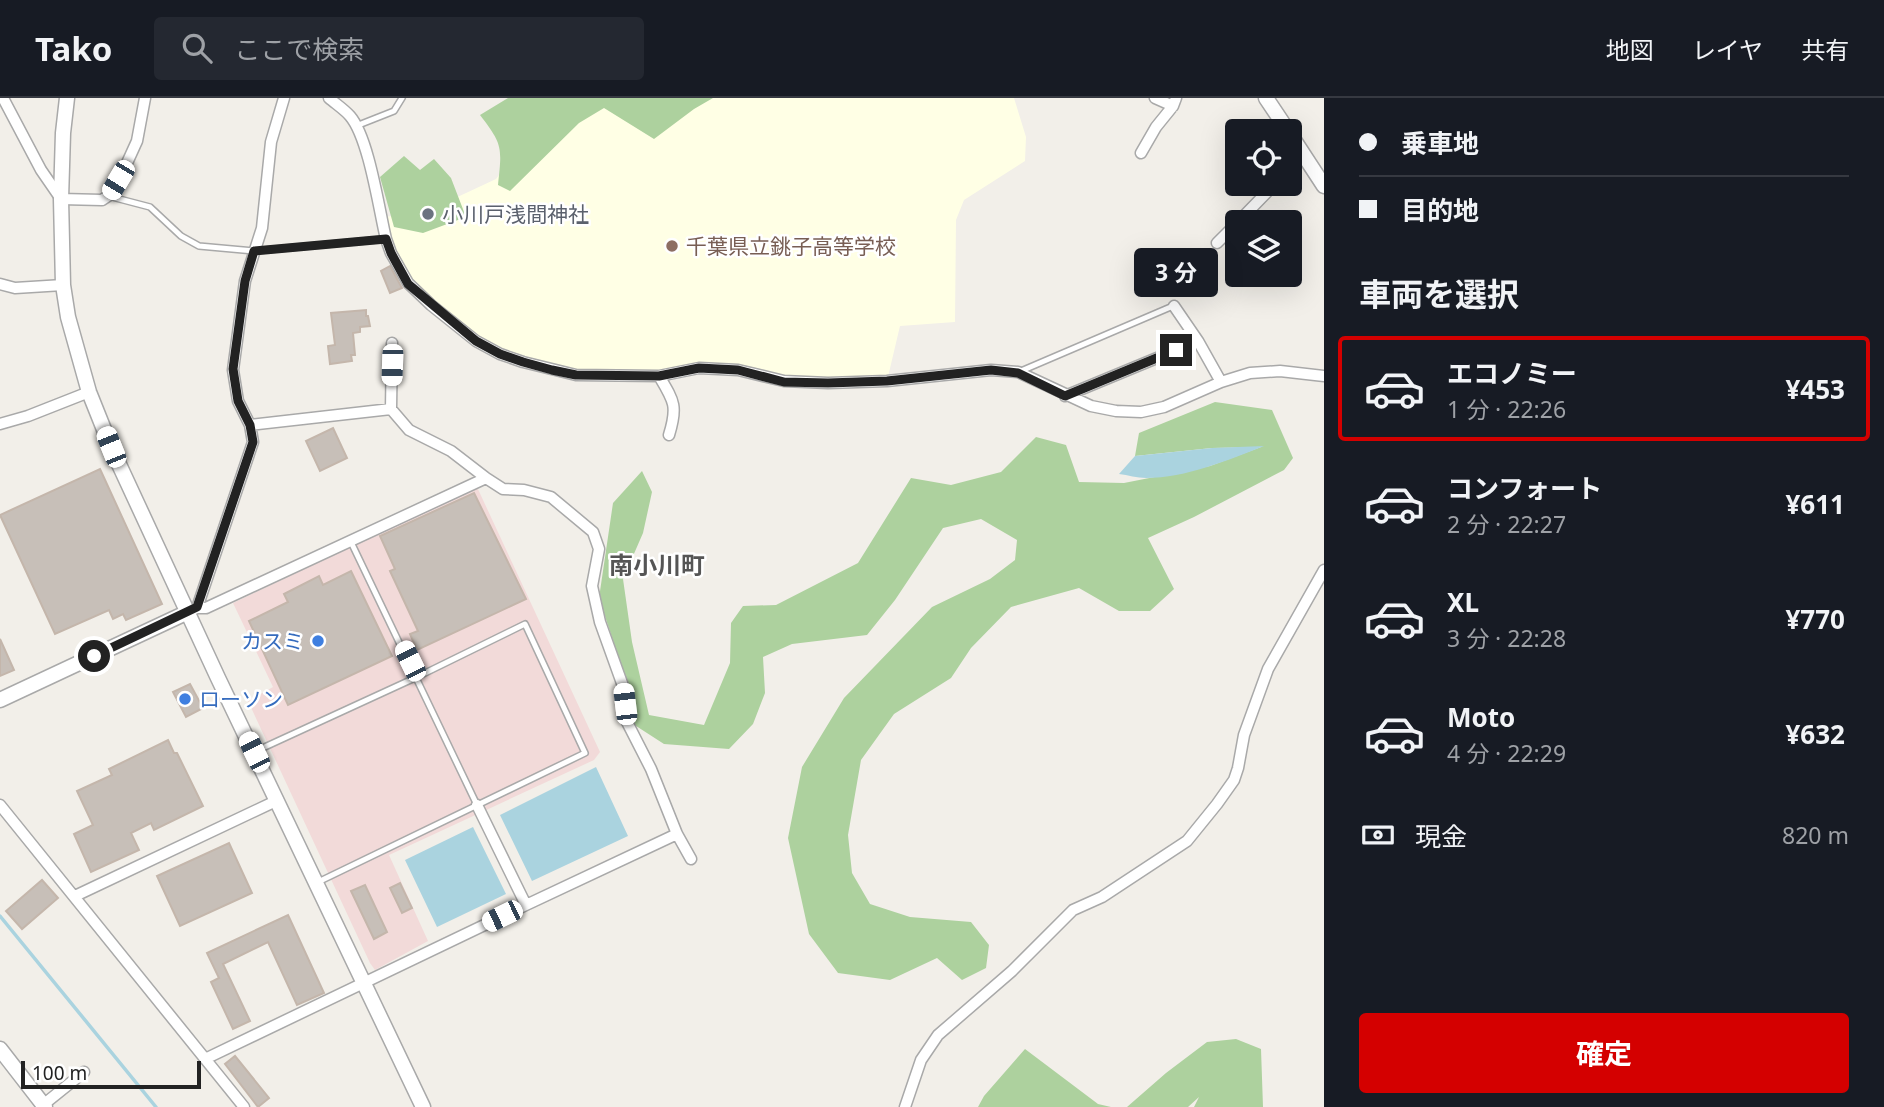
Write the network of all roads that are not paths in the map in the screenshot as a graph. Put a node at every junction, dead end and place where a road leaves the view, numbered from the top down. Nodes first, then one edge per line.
1 (3, 98) edge
2 (67, 98) edge
3 (145, 98) edge
4 (284, 98) edge
5 (329, 98) edge
6 (402, 98) edge
7 (1155, 98) edge
8 (1266, 98) edge
9 (1174, 102) edge
10 (1278, 119) edge
11 (356, 126) junction
12 (1141, 153) dead end
13 (1302, 156) edge
14 (1324, 186) edge
15 (108, 196) junction
16 (1263, 196) edge
17 (61, 199) junction
18 (1249, 210) edge
19 (1225, 235) edge
20 (386, 239) junction
21 (1217, 243) dead end
22 (254, 251) junction
23 (0, 284) edge
24 (63, 285) junction
25 (1174, 306) joint
26 (1198, 341) junction
27 (393, 343) dead end
28 (1018, 373) junction
29 (659, 376) junction
30 (1324, 376) edge
31 (1221, 382) junction
32 (89, 392) junction
33 (1065, 396) junction
34 (391, 409) junction
35 (0, 424) edge
36 (250, 425) junction
37 (669, 435) dead end
38 (486, 478) junction
39 (350, 540) junction
40 (1324, 570) edge
41 (193, 610) junction
42 (417, 677) junction
43 (0, 700) edge
44 (254, 752) junction
45 (278, 800) junction
46 (0, 805) edge
47 (477, 806) junction
48 (677, 834) junction
49 (691, 859) dead end
50 (316, 883) junction
51 (75, 897) junction
52 (526, 905) junction
53 (364, 982) junction
54 (0, 1049) edge
55 (205, 1059) junction
56 (84, 1072) dead end
57 (44, 1106) edge
58 (244, 1107) edge
59 (423, 1107) edge
60 (905, 1107) edge

1 - 17 street
2 - 17 street
3 - 15 street
4 - 22 street
5 - 11 street
6 - 11 lane
7 - 9 street
8 - 10 street
9 - 12 street
11 - 20 street
13 - 14 street
15 - 17 street
15 - 22 lane
16 - 18 street
17 - 24 street
19 - 21 street
20 - 22 lane
20 - 29 street
22 - 36 street
23 - 24 street
24 - 32 street
25 - 26 street
25 - 28 lane
26 - 31 street
26 - 33 street
27 - 34 street
28 - 29 street
28 - 33 street
29 - 37 street
30 - 31 street
31 - 33 street
32 - 35 street
32 - 41 street
34 - 36 street
34 - 38 street
36 - 41 street
38 - 39 street
38 - 48 street
39 - 41 street
39 - 42 lane
40 - 60 street
41 - 43 street
41 - 44 street
42 - 44 lane
42 - 47 lane
42 - 47 lane
44 - 45 street
45 - 50 street
45 - 51 street
46 - 51 street
47 - 50 lane
47 - 52 street
48 - 49 street
48 - 52 street
50 - 53 street
51 - 55 street
52 - 53 street
53 - 55 street
53 - 59 street
54 - 57 street
55 - 58 street
56 - 57 street

